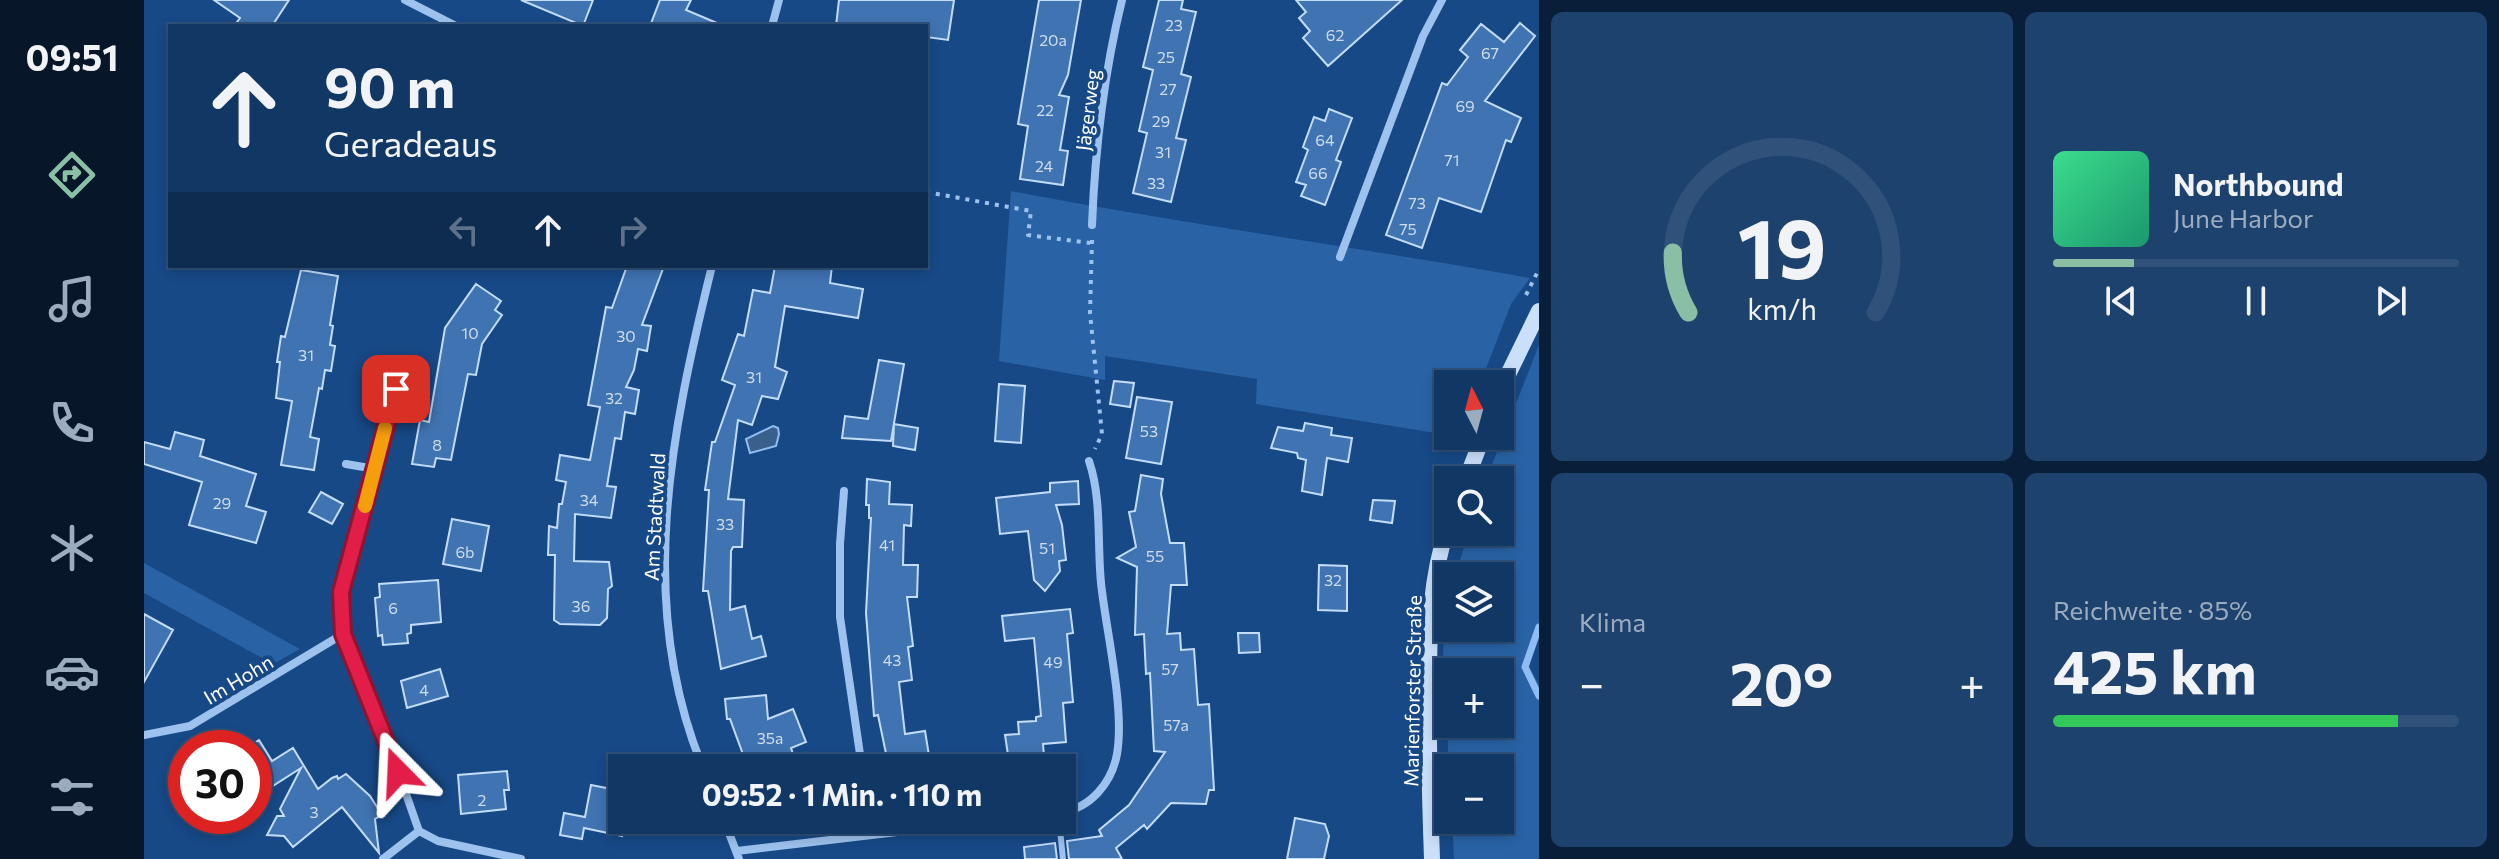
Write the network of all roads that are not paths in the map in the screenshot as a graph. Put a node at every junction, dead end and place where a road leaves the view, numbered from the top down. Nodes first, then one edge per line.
1 (405, 0) edge
2 (779, 0) edge
3 (1122, 0) edge
4 (1442, 0) edge
5 (452, 24) edge
6 (773, 24) edge
7 (1092, 225) road end
8 (1340, 257) dead end
9 (712, 268) edge
10 (1539, 311) edge
11 (1510, 370) edge
12 (396, 389) dead end
13 (1089, 461) road end
14 (346, 464) dead end
15 (375, 469) junction
16 (844, 491) dead end
17 (1442, 546) edge
18 (343, 634) junction
19 (144, 735) edge
20 (697, 754) edge
21 (860, 754) edge
22 (1076, 809) edge
23 (419, 831) junction
24 (730, 834) edge
25 (880, 834) edge
26 (1060, 834) edge
27 (872, 835) joint
28 (738, 855) edge
29 (383, 859) edge
30 (521, 859) edge
31 (1063, 859) edge
32 (1432, 859) edge

1 - 5 street
2 - 6 street
3 - 7 street, Jägerweg
4 - 8 street
9 - 20 street, Am Stadtwald
10 - 11 main road
12 - 15 street
13 - 22 street
14 - 15 street
15 - 18 street
16 - 21 street
17 - 32 main road, Marienforster Straße
18 - 19 street, Im Hohn
18 - 23 street
23 - 29 street
23 - 30 street
24 - 28 street
25 - 27 street
26 - 31 lane
27 - 28 street

